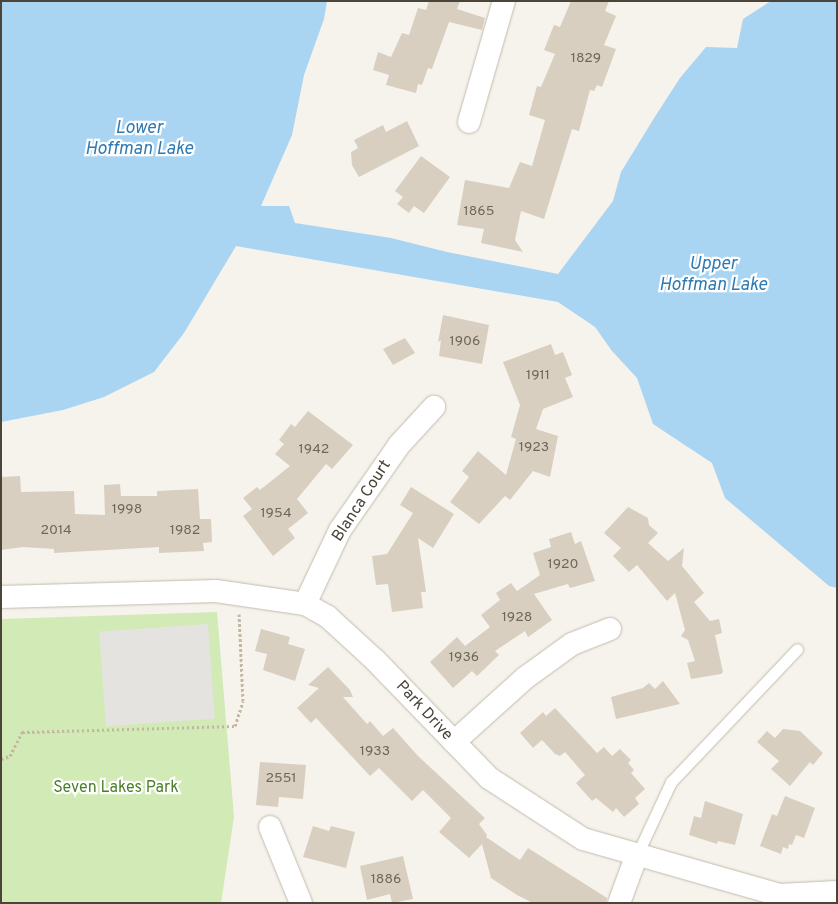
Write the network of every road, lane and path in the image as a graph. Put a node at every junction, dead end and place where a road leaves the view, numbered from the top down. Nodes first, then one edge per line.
1 (504, 1) edge
2 (469, 122) dead end
3 (434, 407) dead end
4 (238, 594) junction
5 (1, 597) edge
6 (305, 604) junction
7 (610, 629) dead end
8 (797, 649) dead end
9 (454, 742) junction
10 (1, 759) edge
11 (270, 827) dead end
12 (636, 856) junction
13 (837, 892) edge
14 (301, 903) edge
15 (619, 903) edge

1 - 2 street
3 - 6 street, Blanca Court
4 - 5 street, Park Drive
4 - 6 street, Park Drive
4 - 10 path
6 - 9 street, Park Drive
7 - 9 street
8 - 12 lane
9 - 12 street, Park Drive
11 - 14 street
12 - 13 street, Park Drive
12 - 15 street

